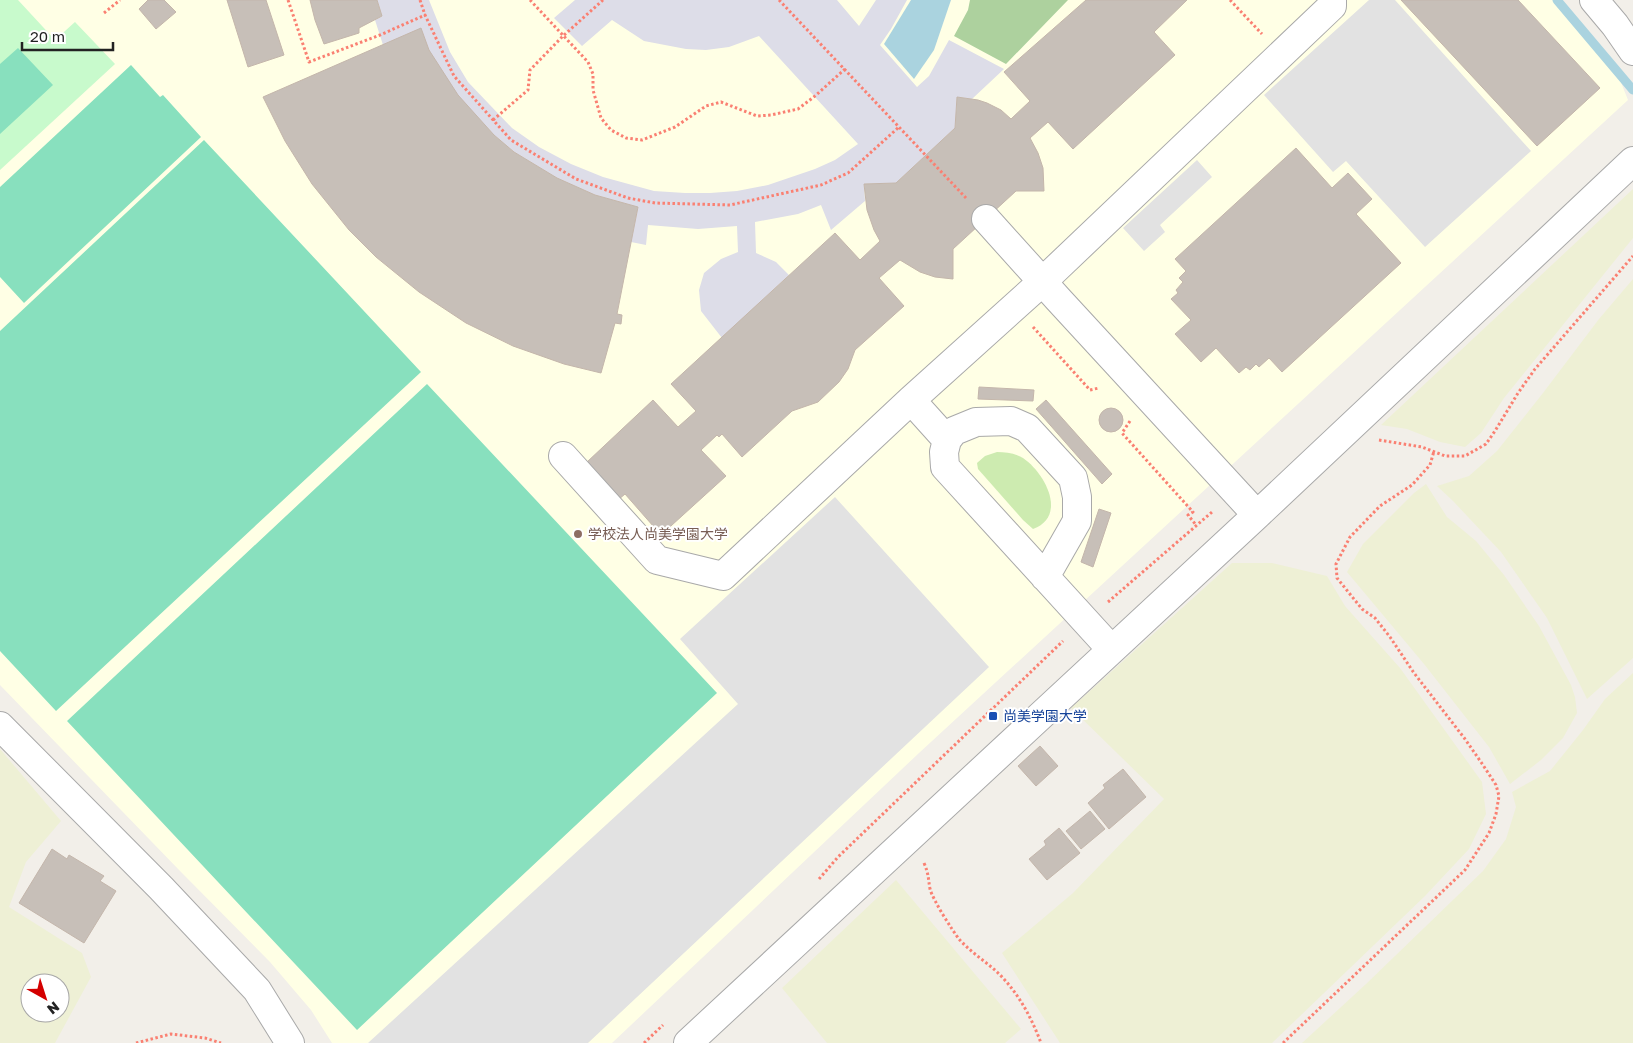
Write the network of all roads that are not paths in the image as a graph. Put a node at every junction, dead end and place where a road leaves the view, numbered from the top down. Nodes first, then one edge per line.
1 (1332, 0) edge
2 (1594, 0) edge
3 (1633, 51) edge
4 (1633, 161) edge
5 (986, 219) road end
6 (1042, 282) junction
7 (911, 400) junction
8 (946, 440) junction
9 (563, 456) dead end
10 (1257, 514) junction
11 (1045, 577) junction
12 (1111, 649) junction
13 (0, 726) edge
14 (290, 1043) edge
15 (688, 1043) edge

1 - 6 street
2 - 3 street
4 - 10 street
5 - 6 street
6 - 7 street
6 - 10 street
7 - 8 street
7 - 9 street
8 - 11 street
8 - 11 street
10 - 12 street
11 - 12 street
12 - 15 street
13 - 14 street

